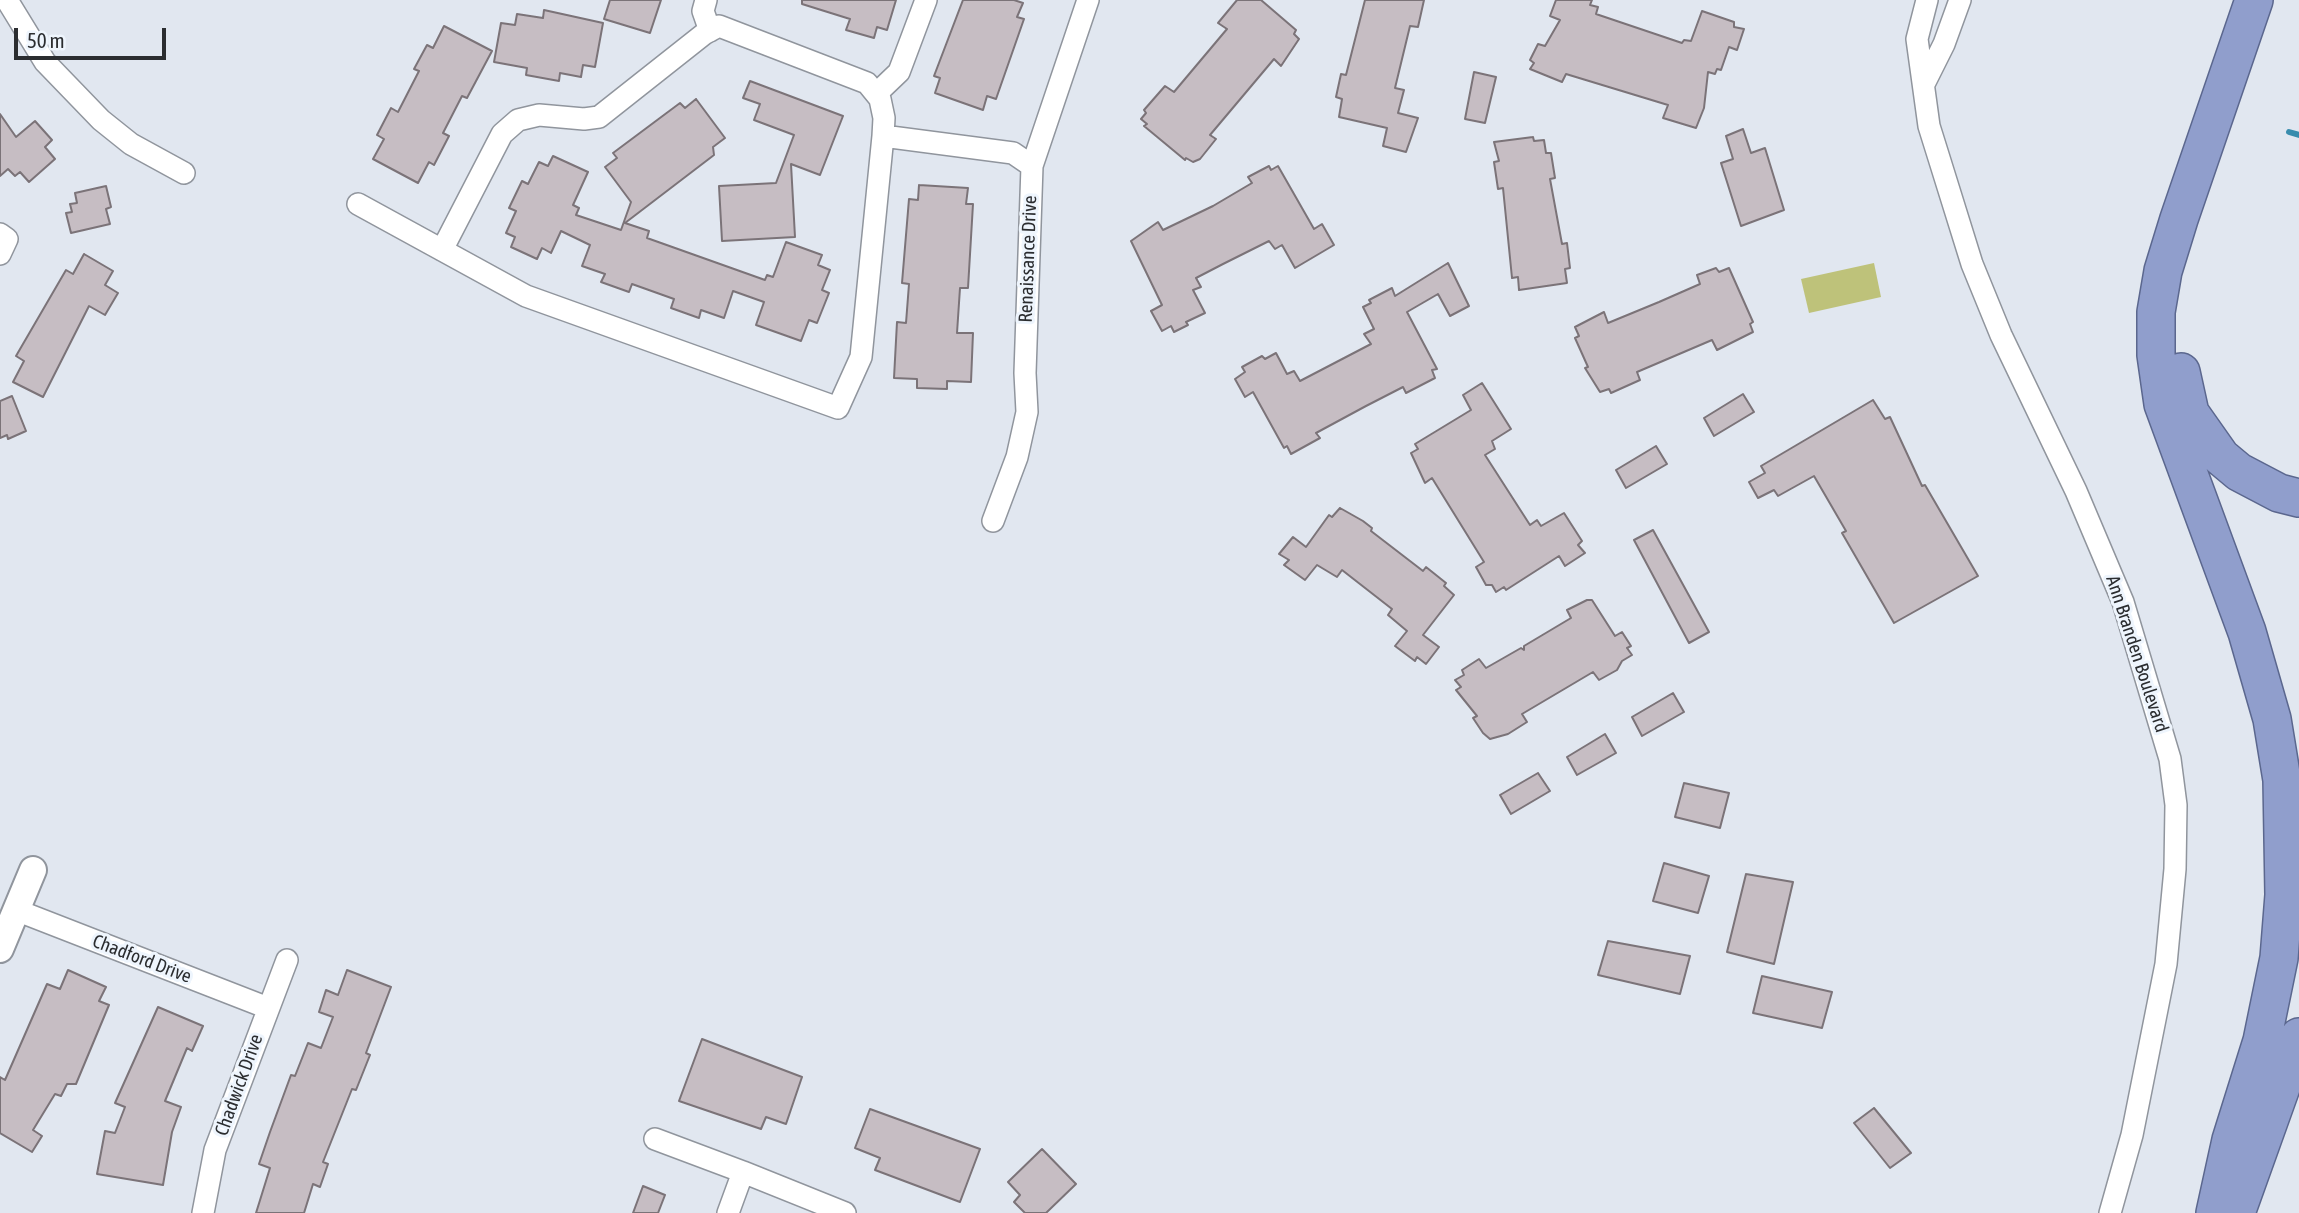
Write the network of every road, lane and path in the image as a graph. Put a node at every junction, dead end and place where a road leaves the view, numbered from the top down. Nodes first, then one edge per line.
1 (7, 0) edge
2 (706, 0) edge
3 (926, 0) edge
4 (1088, 0) edge
5 (1927, 0) edge
6 (1960, 0) edge
7 (2254, 0) edge
8 (2279, 0) edge
9 (710, 31) junction
10 (1925, 82) junction
11 (876, 94) junction
12 (883, 136) junction
13 (1032, 166) junction
14 (184, 173) dead end
15 (358, 204) dead end
16 (0, 234) edge
17 (442, 250) junction
18 (0, 254) edge
19 (2299, 498) edge
20 (993, 521) dead end
21 (33, 870) dead end
22 (16, 910) junction
23 (0, 948) edge
24 (287, 960) dead end
25 (268, 1008) junction
26 (2299, 1037) edge
27 (655, 1139) dead end
28 (743, 1171) junction
29 (203, 1213) edge
30 (728, 1213) edge
31 (845, 1213) edge
32 (2110, 1213) edge
33 (2215, 1213) edge
34 (2236, 1213) edge

1 - 14 street
2 - 9 street
3 - 11 street
4 - 13 street, Renaissance Drive
5 - 10 street, Ann Branden Boulevard
6 - 10 street
7 - 33 highway
8 - 19 highway
9 - 11 street
9 - 17 street
10 - 32 street, Ann Branden Boulevard
11 - 12 street
12 - 13 street
12 - 17 street
13 - 20 street, Renaissance Drive
15 - 17 street
16 - 18 street
21 - 22 street
22 - 23 street
22 - 25 street, Chadford Drive
24 - 25 street, Chadwick Drive
25 - 29 street, Chadwick Drive
26 - 34 highway
27 - 28 street
28 - 30 street
28 - 31 street

